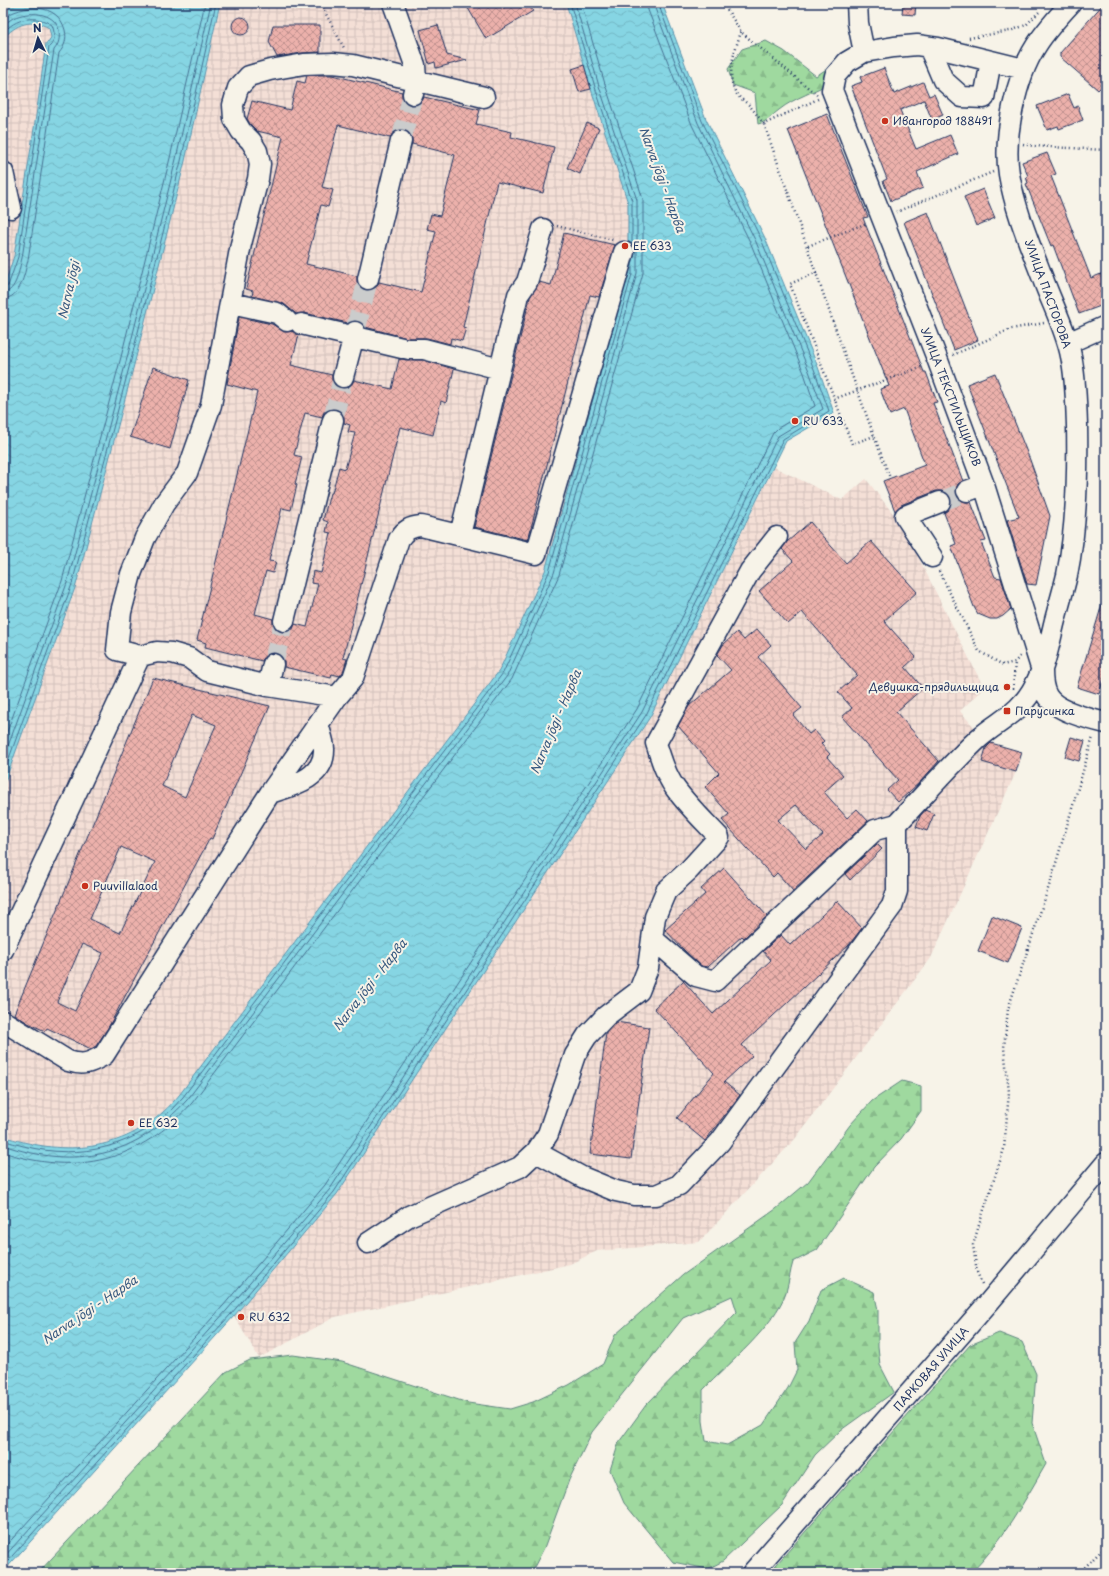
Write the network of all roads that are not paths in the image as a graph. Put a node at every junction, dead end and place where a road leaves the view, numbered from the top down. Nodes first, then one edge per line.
1 (393, 3) edge
2 (857, 3) edge
3 (1070, 3) edge
4 (929, 47) junction
5 (864, 52) junction
6 (991, 61) junction
7 (1024, 70) junction
8 (414, 87) junction
9 (484, 97) dead end
10 (401, 141) tunnel mouth
11 (3, 172) edge
12 (10, 208) dead end
13 (544, 229) road end
14 (624, 252) road end
15 (368, 279) tunnel mouth
16 (231, 303) junction
17 (1106, 326) edge
18 (354, 334) junction
19 (1068, 343) junction
20 (500, 369) junction
21 (343, 377) tunnel mouth
22 (333, 420) tunnel mouth
23 (940, 502) tunnel mouth
24 (460, 535) junction
25 (777, 537) dead end
26 (932, 557) road end
27 (284, 621) tunnel mouth
28 (140, 656) junction
29 (273, 664) tunnel mouth
30 (1042, 672) junction
31 (268, 686) junction
32 (337, 697) junction
33 (1102, 722) edge
34 (897, 824) junction
35 (653, 939) junction
36 (3, 950) edge
37 (3, 1021) edge
38 (536, 1152) junction
39 (1106, 1163) edge
40 (368, 1243) dead end
41 (752, 1573) edge

1 - 8 street
2 - 5 street
3 - 7 street, УЛИЦА ПАСТОРОВА
4 - 5 street
4 - 6 street
4 - 6 street
5 - 30 street, УЛИЦА ТЕКСТИЛЬЩИКОВ
6 - 7 street
7 - 19 street, УЛИЦА ПАСТОРОВА
8 - 9 street
8 - 16 street
10 - 15 street
11 - 12 street
13 - 20 street
14 - 24 street
16 - 18 street
16 - 28 street
17 - 19 street
18 - 20 street
18 - 21 street
19 - 30 street, УЛИЦА ПАСТОРОВА
20 - 24 street
22 - 27 street
23 - 26 street
24 - 32 street
25 - 35 street
28 - 31 street
28 - 36 street
29 - 31 street
30 - 33 street, УЛИЦА ТЕКСТИЛЬЩИКОВ
30 - 34 street
31 - 32 street
32 - 37 street
34 - 35 street
34 - 38 street
35 - 38 street
38 - 40 street
39 - 41 street, ПАРКОВАЯ УЛИЦА

